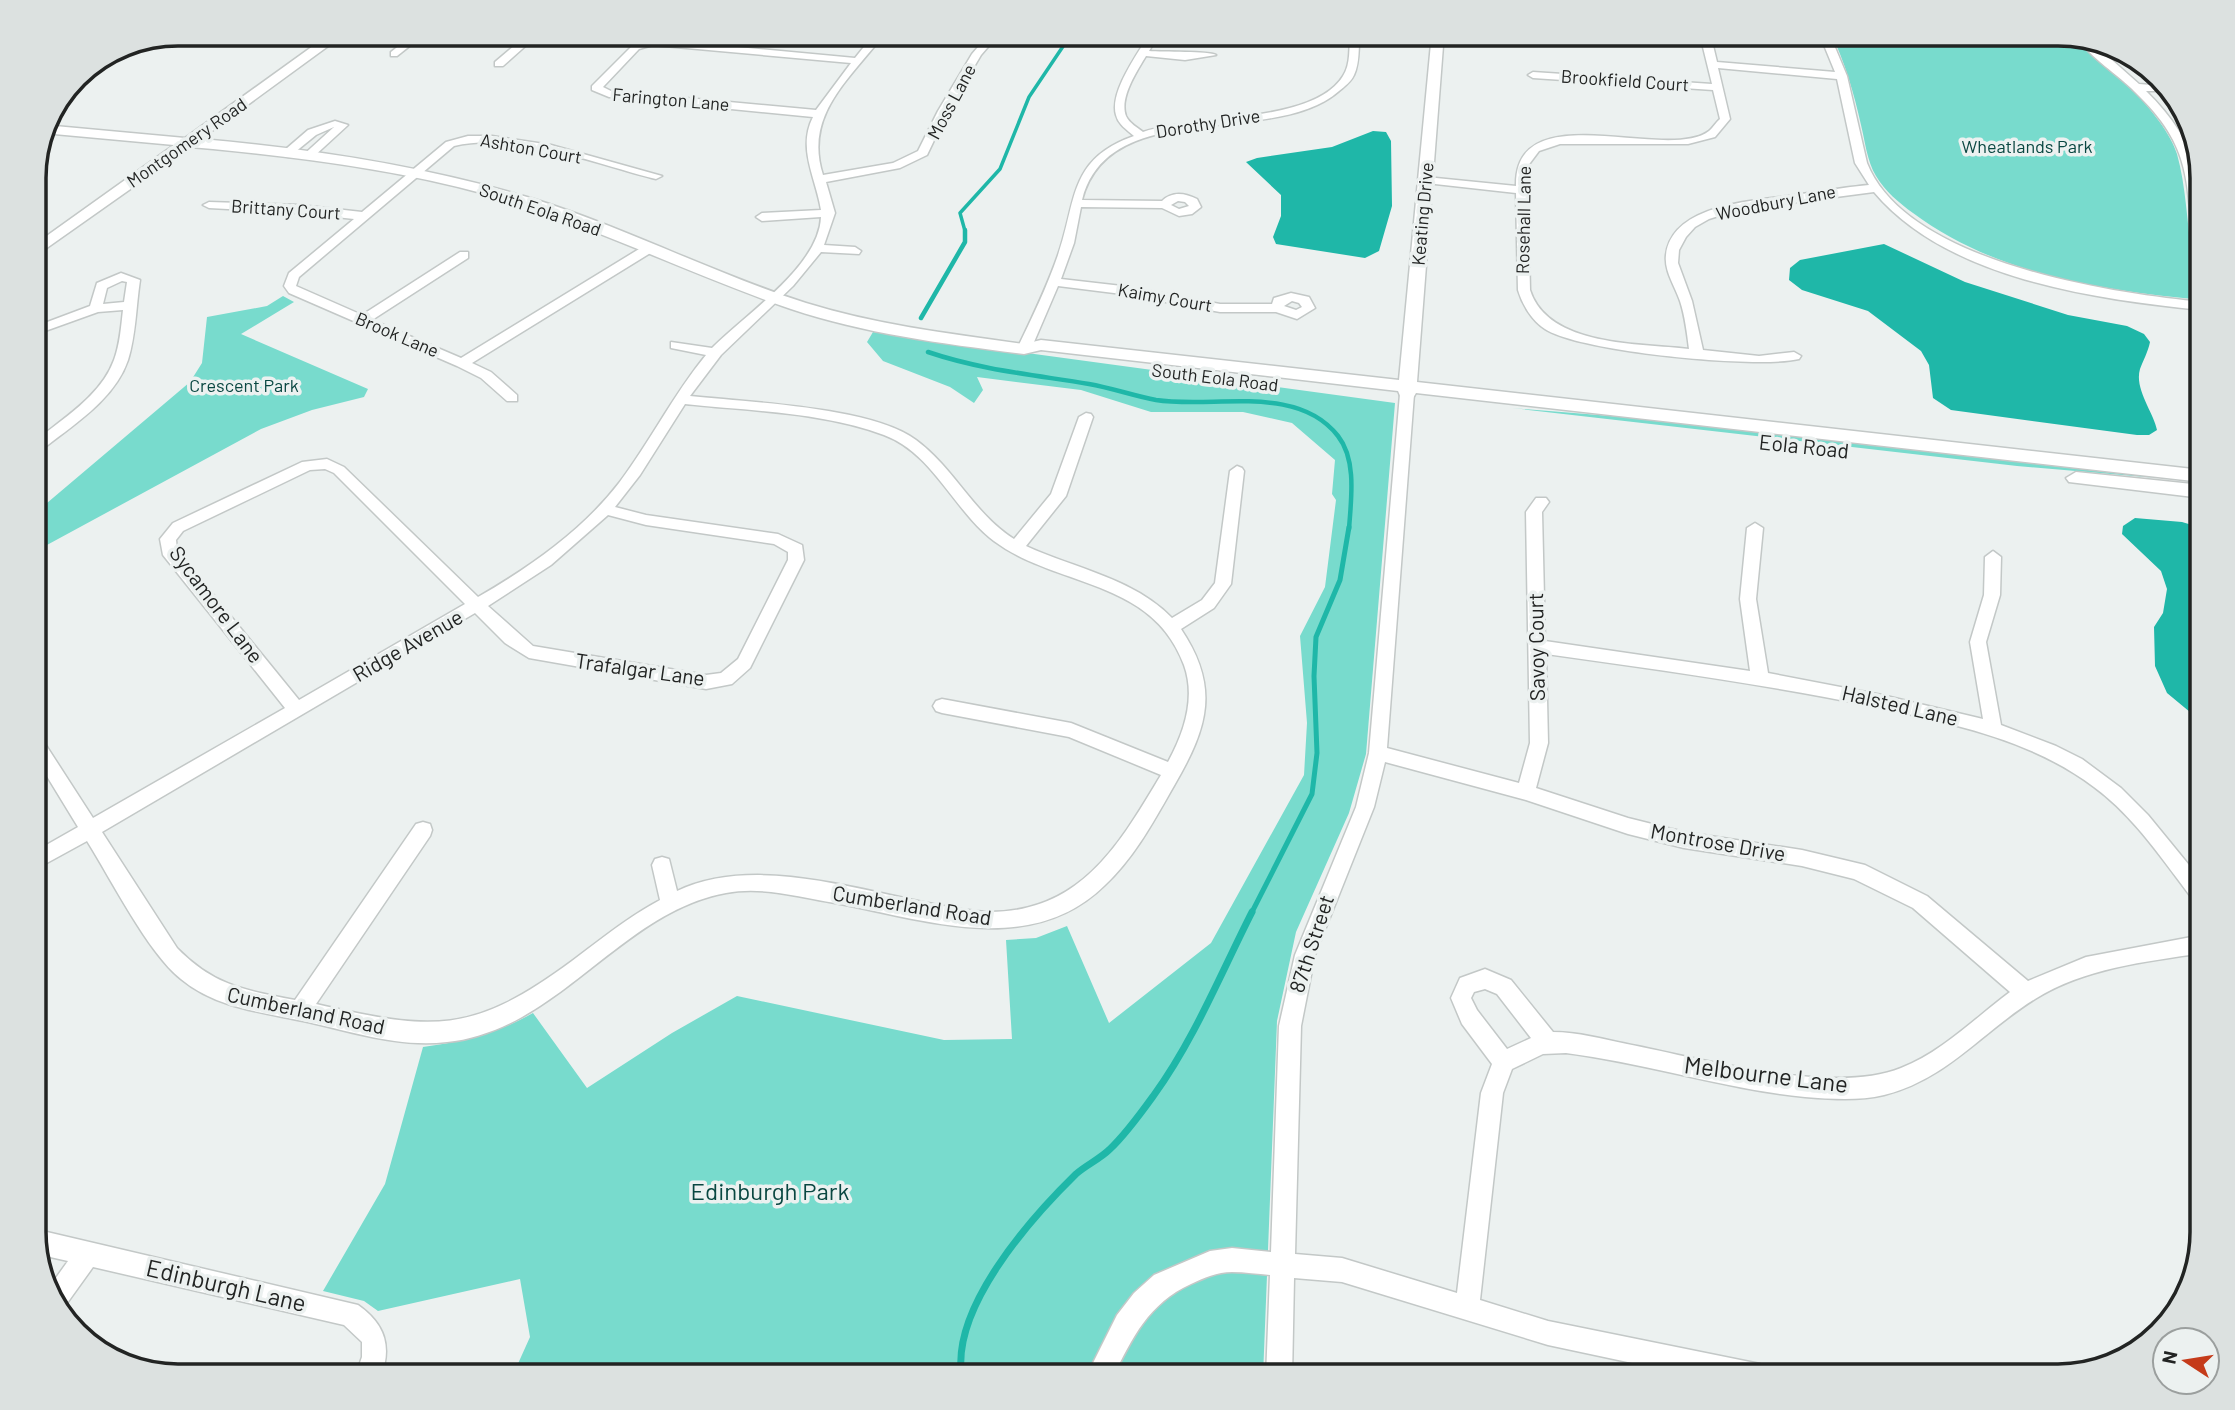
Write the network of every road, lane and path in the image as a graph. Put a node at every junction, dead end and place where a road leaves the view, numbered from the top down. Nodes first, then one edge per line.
1 (322, 46) edge
2 (404, 46) edge
3 (520, 46) edge
4 (639, 46) edge
5 (696, 46) edge
6 (870, 46) edge
7 (986, 46) edge
8 (1148, 46) edge
9 (1353, 46) edge
10 (1437, 46) edge
11 (1708, 46) edge
12 (1829, 46) edge
13 (2097, 52) edge
14 (394, 54) dead end
15 (1143, 54) junction
16 (1211, 55) dead end
17 (859, 61) junction
18 (499, 64) dead end
19 (1713, 65) junction
20 (1533, 75) dead end
21 (1842, 76) junction
22 (1718, 87) junction
23 (2138, 87) junction
24 (2155, 88) edge
25 (820, 114) junction
26 (55, 129) edge
27 (1141, 136) junction
28 (185, 144) junction
29 (285, 155) junction
30 (307, 157) junction
31 (2187, 157) edge
32 (415, 173) junction
33 (656, 176) dead end
34 (821, 179) junction
35 (1426, 180) junction
36 (1876, 188) junction
37 (1521, 190) junction
38 (1077, 203) junction
39 (209, 205) dead end
40 (1165, 205) dead end
41 (829, 213) junction
42 (362, 216) junction
43 (761, 217) dead end
44 (46, 243) edge
45 (817, 248) junction
46 (648, 249) junction
47 (855, 251) dead end
48 (464, 256) dead end
49 (1052, 282) junction
50 (773, 296) junction
51 (2190, 305) edge
52 (130, 306) junction
53 (96, 308) junction
54 (1278, 308) dead end
55 (363, 320) junction
56 (46, 327) edge
57 (676, 345) dead end
58 (1024, 349) junction
59 (715, 353) junction
60 (1697, 354) junction
61 (1794, 356) dead end
62 (462, 363) junction
63 (1407, 395) junction
64 (512, 398) dead end
65 (683, 400) junction
66 (1086, 417) dead end
67 (46, 439) edge
68 (1237, 471) dead end
69 (2190, 475) edge
70 (2190, 491) edge
71 (1541, 502) dead end
72 (605, 509) junction
73 (1755, 528) dead end
74 (1016, 548) junction
75 (1993, 557) dead end
76 (477, 606) junction
77 (1171, 627) junction
78 (1536, 646) junction
79 (1759, 677) junction
80 (942, 706) dead end
81 (297, 710) junction
82 (1993, 727) junction
83 (1378, 753) junction
84 (46, 760) edge
85 (1173, 772) junction
86 (1527, 792) junction
87 (90, 829) junction
88 (423, 831) dead end
89 (46, 855) edge
90 (662, 865) dead end
91 (2190, 881) edge
92 (670, 902) junction
93 (2190, 946) edge
94 (2026, 992) junction
95 (299, 1011) junction
96 (1548, 1043) junction
97 (1504, 1062) junction
98 (46, 1244) edge
99 (87, 1255) junction
100 (1283, 1265) junction
101 (60, 1293) edge
102 (1467, 1309) junction
103 (373, 1364) edge
104 (1106, 1364) edge
105 (1279, 1364) edge
106 (1697, 1364) edge

1 - 28 street, Montgomery Road
2 - 14 street
3 - 18 street
4 - 25 street, Farington Lane
5 - 17 street, Farington Lane
6 - 17 street
7 - 34 street, Moss Lane
8 - 15 street
9 - 27 street, Dorothy Drive
10 - 35 street, Keating Drive
11 - 19 street, Rosehall Lane
12 - 21 street
13 - 23 street
15 - 16 street
15 - 27 street
17 - 25 street
19 - 21 street
19 - 22 street, Rosehall Lane
20 - 22 street, Brookfield Court
21 - 36 street
22 - 37 street, Rosehall Lane
23 - 24 street
23 - 31 street
25 - 34 street
26 - 28 street, South Eola Road
27 - 38 street, Dorothy Drive
28 - 29 street, South Eola Road
28 - 44 street, Montgomery Road
29 - 30 street, South Eola Road
29 - 30 street
30 - 32 street, South Eola Road
32 - 33 street, Ashton Court
32 - 42 street, Brook Lane
32 - 46 street, South Eola Road
34 - 41 street
35 - 37 street
35 - 63 street, Keating Drive
36 - 51 street
36 - 60 street, Woodbury Lane
37 - 60 street, Rosehall Lane
38 - 40 street
38 - 49 street, Dorothy Drive
39 - 42 street, Brittany Court
41 - 43 street
41 - 45 street, Ridge Avenue
42 - 55 street, Brook Lane
45 - 47 street
45 - 50 street, Ridge Avenue
46 - 50 street, South Eola Road
46 - 62 street, Brook Lane
48 - 55 street
49 - 54 street, Kaimy Court
49 - 58 street, Dorothy Drive
50 - 58 street, South Eola Road
50 - 59 street, Ridge Avenue
52 - 53 street
52 - 53 street
52 - 67 street
53 - 56 street
55 - 62 street, Brook Lane
57 - 59 street
58 - 63 street, South Eola Road
59 - 65 street, Ridge Avenue
60 - 61 street, Rosehall Lane
62 - 64 street
63 - 69 street, Eola Road
63 - 70 street, Eola Road
63 - 83 street, 87th Street
65 - 72 street, Ridge Avenue
65 - 74 street, Cumberland Road
66 - 74 street
68 - 77 street
71 - 78 street, Savoy Court
72 - 76 street, Ridge Avenue
72 - 76 street, Trafalgar Lane
73 - 79 street
74 - 77 street, Cumberland Road
75 - 82 street
76 - 81 street, Ridge Avenue
76 - 81 street, Sycamore Lane
77 - 85 street, Cumberland Road
78 - 79 street, Halsted Lane
78 - 86 street, Savoy Court
79 - 82 street, Halsted Lane
80 - 85 street
81 - 87 street, Ridge Avenue
82 - 91 street, Halsted Lane
83 - 86 street, Montrose Drive
83 - 100 street, 87th Street
84 - 87 street, Cumberland Road
85 - 92 street, Cumberland Road
86 - 94 street, Montrose Drive
87 - 89 street, Ridge Avenue
87 - 95 street, Cumberland Road
88 - 95 street
90 - 92 street
92 - 95 street, Cumberland Road
93 - 94 street, Melbourne Lane
94 - 96 street, Melbourne Lane
96 - 97 street, Melbourne Lane
96 - 97 street
97 - 102 street
98 - 99 street
99 - 101 street
99 - 103 street, Edinburgh Lane
100 - 102 street
100 - 104 street
100 - 105 street
102 - 106 street

